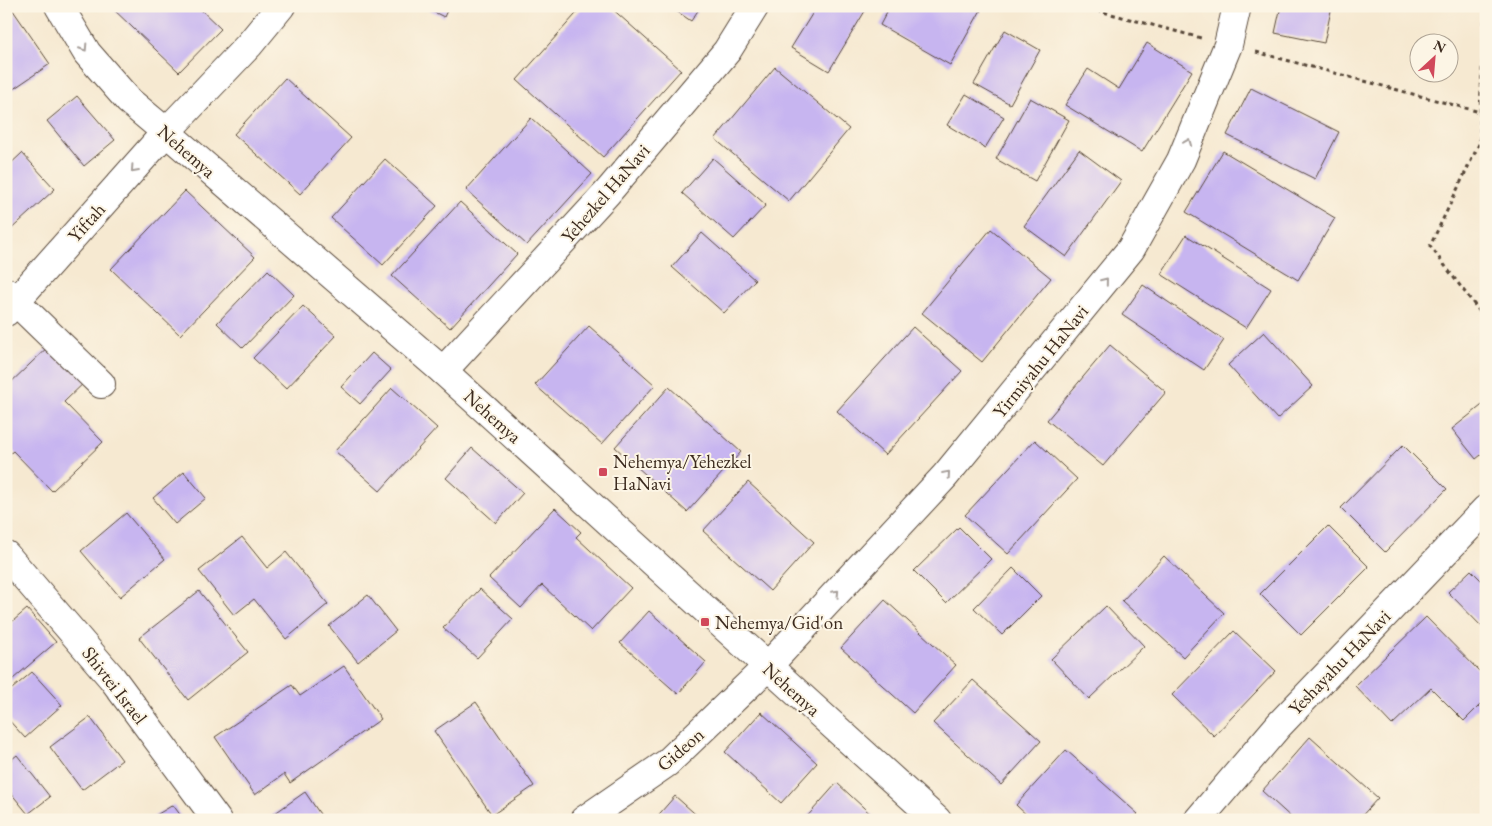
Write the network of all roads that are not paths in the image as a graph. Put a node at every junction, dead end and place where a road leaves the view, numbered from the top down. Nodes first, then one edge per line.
1 (58, 6) edge
2 (281, 6) edge
3 (755, 6) edge
4 (1237, 6) edge
5 (166, 132) junction
6 (10, 301) edge
7 (443, 371) junction
8 (101, 384) dead end
9 (1486, 509) edge
10 (6, 555) edge
11 (768, 668) junction
12 (217, 820) edge
13 (584, 820) edge
14 (937, 820) edge
15 (1198, 820) edge

1 -> 5 street, Nehemya
2 - 5 street, Yiftah
3 - 7 street, Yehezkel HaNavi
11 -> 4 street, Yirmiyahu HaNavi
5 -> 6 street, Yiftah
5 - 7 street, Nehemya
6 - 8 street
7 - 11 street, Nehemya
9 - 15 street, Yeshayahu HaNavi
10 - 12 street, Shivtei Israel
11 - 13 street, Gideon
11 - 14 street, Nehemya

